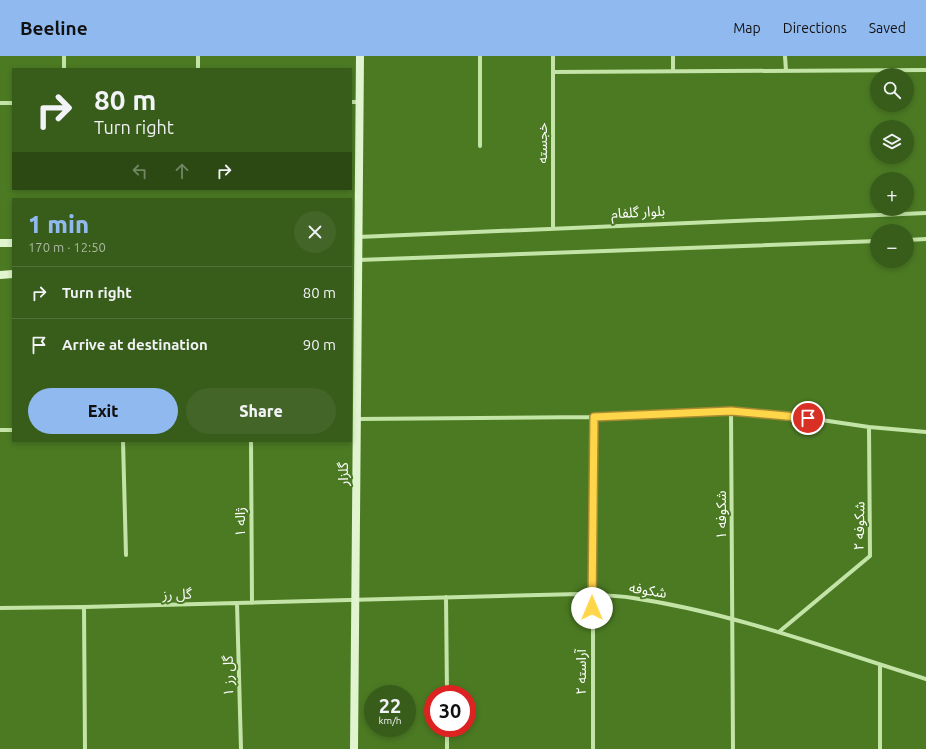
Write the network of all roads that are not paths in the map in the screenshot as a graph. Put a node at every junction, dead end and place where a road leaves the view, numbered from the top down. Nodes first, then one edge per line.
1 (64, 56) edge
2 (198, 56) edge
3 (360, 56) edge
4 (480, 56) edge
5 (553, 56) edge
6 (673, 56) edge
7 (785, 56) edge
8 (64, 68) edge
9 (198, 68) edge
10 (926, 70) edge
11 (673, 71) junction
12 (786, 71) junction
13 (553, 72) junction
14 (12, 102) edge
15 (355, 102) edge
16 (0, 103) edge
17 (480, 146) dead end
18 (926, 213) edge
19 (553, 229) junction
20 (355, 237) edge
21 (926, 239) edge
22 (914, 240) edge
23 (870, 241) edge
24 (0, 243) edge
25 (12, 243) edge
26 (354, 260) edge
27 (12, 274) edge
28 (0, 275) edge
29 (731, 411) junction
30 (594, 417) junction
31 (357, 419) junction
32 (870, 427) junction
33 (0, 430) edge
34 (12, 430) edge
35 (926, 432) edge
36 (123, 442) edge
37 (251, 442) edge
38 (126, 555) dead end
39 (592, 595) junction
40 (446, 597) junction
41 (356, 600) junction
42 (237, 603) junction
43 (252, 603) junction
44 (84, 607) junction
45 (0, 608) edge
46 (732, 619) junction
47 (780, 631) junction
48 (880, 665) junction
49 (926, 679) edge
50 (447, 685) edge
51 (447, 737) edge
52 (85, 749) edge
53 (241, 749) edge
54 (354, 749) edge
55 (447, 749) edge
56 (592, 749) edge
57 (733, 749) edge
58 (880, 749) edge

1 - 8 street
2 - 9 street
3 - 15 street, گلزار
4 - 17 street
5 - 13 street, خجسته
6 - 11 street
7 - 12 street
10 - 12 street
11 - 12 street
11 - 13 street
13 - 19 street, خجسته
14 - 16 street
15 - 20 street, گلزار
18 - 19 street, بلوار گلفام
19 - 20 street, بلوار گلفام
20 - 26 street, گلزار
21 - 22 street
23 - 26 street
24 - 25 street
26 - 31 street, گلزار
27 - 28 street
29 - 30 street
29 - 32 street
29 - 46 street, شکوفه ۱
30 - 31 street
30 - 39 street, آراسته ۲
31 - 41 street, گلزار
32 - 35 street
32 - 47 street, شکوفه ۲
33 - 34 street
36 - 38 street
37 - 43 street, ژاله ۱
39 - 40 street, شکوفه
39 - 46 street, شکوفه
39 - 56 street, آراسته ۲
40 - 41 street, شکوفه
40 - 50 street
41 - 43 street, گل رز
41 - 54 street, گلزار
42 - 43 street, گل رز
42 - 44 street, گل رز
42 - 53 street, گل رز ۱
44 - 45 street, گل رز
44 - 52 street
46 - 47 street, شکوفه
46 - 57 street, شکوفه ۱
47 - 48 street, شکوفه
48 - 49 street, شکوفه
48 - 58 street
51 - 55 street

